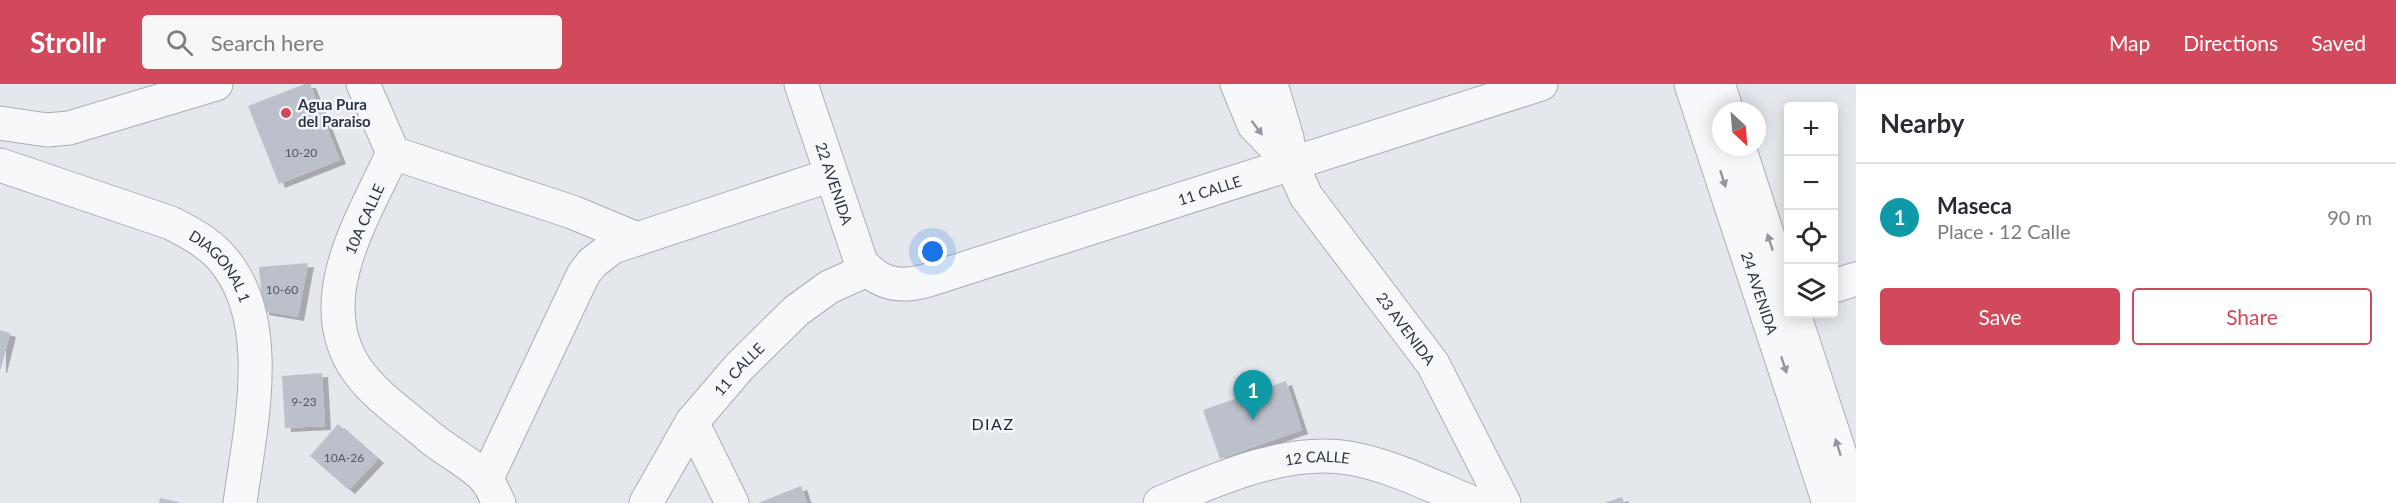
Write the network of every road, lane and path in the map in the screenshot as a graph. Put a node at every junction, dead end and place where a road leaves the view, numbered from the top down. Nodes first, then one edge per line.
1 (216, 84) edge
2 (363, 84) edge
3 (801, 84) edge
4 (1237, 84) edge
5 (1271, 84) edge
6 (1541, 84) edge
7 (1691, 84) edge
8 (1718, 84) edge
9 (1724, 102) edge
10 (0, 123) edge
11 (393, 153) junction
12 (1742, 156) edge
13 (1291, 163) junction
14 (0, 165) edge
15 (831, 175) junction
16 (637, 239) junction
17 (872, 274) junction
18 (1856, 279) edge
19 (1838, 284) edge
20 (1784, 305) edge
21 (1787, 318) edge
22 (1789, 318) edge
23 (692, 423) junction
24 (492, 491) edge
25 (1856, 502) edge
26 (240, 503) edge
27 (646, 503) edge
28 (732, 503) edge
29 (1160, 503) edge
30 (1473, 503) edge
31 (1504, 503) edge
32 (1829, 503) edge

1 - 10 street
2 - 11 street
3 - 15 street, 22 AVENIDA
4 -> 13 street, 23 AVENIDA
5 - 13 street, 23 AVENIDA
6 - 13 street, 11 CALLE
7 -> 20 street, 24 AVENIDA
8 - 9 street
11 - 16 street
11 - 24 street, 10A CALLE
20 -> 12 street, 24 AVENIDA
13 - 17 street, 11 CALLE
13 - 31 street, 23 AVENIDA
14 - 26 street, DIAGONAL 1
15 - 16 street, 10A CALLE
15 - 17 street, 22 AVENIDA
16 - 24 street, 10A CALLE
17 - 23 street, 11 CALLE
18 - 19 street
21 -> 32 street, 24 AVENIDA
25 -> 22 street, 24 AVENIDA
23 - 27 street, 11 CALLE
23 - 28 street
29 - 30 street, 12 CALLE

